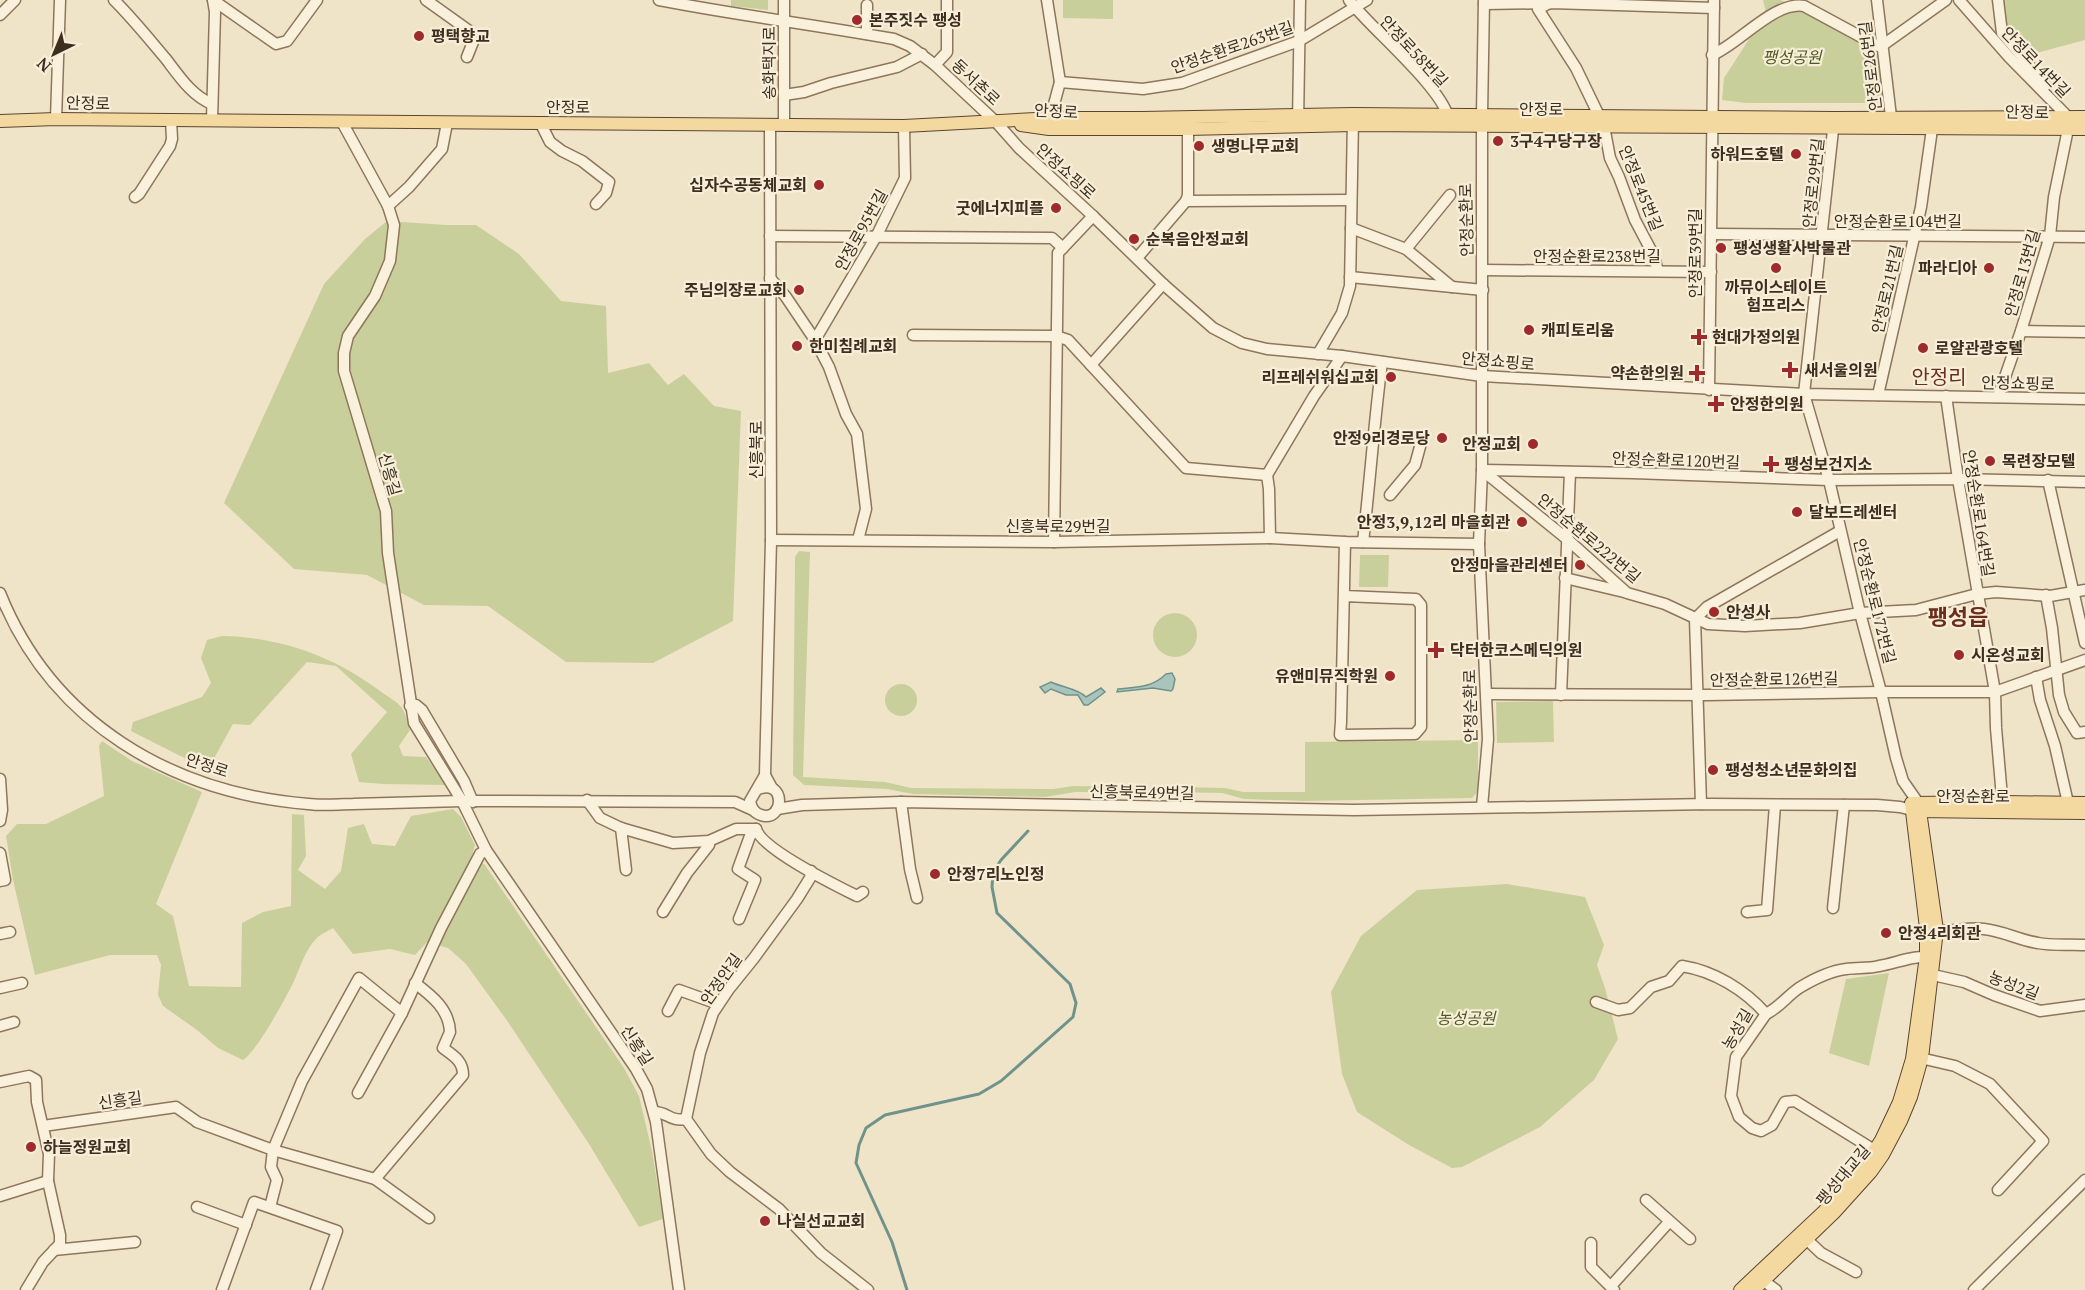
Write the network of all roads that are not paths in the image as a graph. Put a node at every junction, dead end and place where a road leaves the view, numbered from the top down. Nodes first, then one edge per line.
1 (15, 0) edge
2 (60, 0) edge
3 (114, 0) edge
4 (213, 0) edge
5 (317, 0) edge
6 (426, 0) edge
7 (659, 0) edge
8 (784, 0) edge
9 (947, 0) edge
10 (1047, 0) edge
11 (1300, 0) edge
12 (1367, 0) edge
13 (1877, 0) edge
14 (1946, 0) edge
15 (1959, 0) edge
16 (1998, 0) edge
17 (1553, 1) edge
18 (1484, 2) edge
19 (439, 4) edge
20 (1352, 4) edge
21 (1714, 4) edge
22 (867, 5) dead end
23 (725, 6) edge
24 (0, 15) edge
25 (784, 20) junction
26 (867, 34) junction
27 (1299, 41) junction
28 (1883, 45) junction
29 (922, 54) junction
30 (1712, 55) junction
31 (467, 57) dead end
32 (935, 65) junction
33 (1060, 82) junction
34 (784, 95) junction
35 (212, 104) junction
36 (1054, 118) junction
37 (56, 119) junction
38 (1353, 119) junction
39 (171, 120) junction
40 (212, 120) junction
41 (1449, 120) junction
42 (1482, 120) junction
43 (2074, 120) edge
44 (0, 121) edge
45 (1298, 121) junction
46 (1601, 121) junction
47 (1713, 121) junction
48 (342, 122) junction
49 (996, 122) junction
50 (1892, 122) junction
51 (447, 123) junction
52 (1188, 123) junction
53 (1834, 123) junction
54 (1933, 123) junction
55 (542, 124) junction
56 (770, 125) junction
57 (784, 125) junction
58 (904, 126) junction
59 (2085, 129) edge
60 (1450, 195) dead end
61 (135, 197) dead end
62 (1351, 200) junction
63 (1186, 201) junction
64 (596, 204) dead end
65 (388, 206) junction
66 (1093, 216) junction
67 (1351, 228) junction
68 (1712, 234) junction
69 (877, 235) junction
70 (1822, 235) junction
71 (770, 236) junction
72 (1915, 236) junction
73 (2050, 236) junction
74 (2085, 237) edge
75 (1063, 248) junction
76 (1406, 249) junction
77 (1137, 258) junction
78 (1484, 270) junction
79 (1658, 271) junction
80 (1711, 272) junction
81 (1350, 277) junction
82 (770, 278) junction
83 (1163, 284) junction
84 (1452, 287) junction
85 (1483, 290) junction
86 (2021, 331) junction
87 (2085, 332) edge
88 (913, 335) dead end
89 (1056, 336) junction
90 (815, 340) junction
91 (1318, 354) junction
92 (1342, 356) junction
93 (1382, 362) junction
94 (1091, 365) junction
95 (1482, 376) junction
96 (1709, 390) junction
97 (1804, 394) junction
98 (1878, 395) junction
99 (1946, 396) junction
100 (1998, 397) junction
101 (2085, 399) edge
102 (1421, 443) dead end
103 (1482, 470) junction
104 (1570, 472) junction
105 (1267, 475) junction
106 (1958, 479) junction
107 (1829, 480) junction
108 (2048, 480) junction
109 (2085, 482) edge
110 (1390, 495) dead end
111 (1840, 531) junction
112 (1270, 538) junction
113 (1567, 539) junction
114 (771, 540) junction
115 (858, 540) junction
116 (1054, 542) junction
117 (1345, 542) junction
118 (1363, 542) junction
119 (1479, 544) junction
120 (1565, 578) junction
121 (2080, 591) edge
122 (0, 593) edge
123 (1627, 593) junction
124 (1977, 594) junction
125 (2046, 595) junction
126 (1344, 596) junction
127 (1860, 613) junction
128 (1695, 619) junction
129 (2085, 643) edge
130 (2085, 660) edge
131 (2057, 670) junction
132 (2036, 677) junction
133 (1881, 692) junction
134 (1995, 692) junction
135 (1487, 694) junction
136 (1562, 694) junction
137 (1698, 696) junction
138 (2085, 732) edge
139 (765, 775) junction
140 (0, 779) edge
141 (754, 792) junction
142 (775, 792) junction
143 (587, 800) junction
144 (473, 802) junction
145 (735, 802) junction
146 (901, 802) junction
147 (2068, 803) junction
148 (2085, 803) edge
149 (1701, 804) junction
150 (1775, 804) junction
151 (802, 805) junction
152 (1844, 805) junction
153 (1482, 807) junction
154 (1916, 807) junction
155 (2003, 807) junction
156 (777, 809) junction
157 (757, 813) junction
158 (2085, 813) edge
159 (0, 821) edge
160 (621, 828) junction
161 (756, 830) junction
162 (709, 841) junction
163 (486, 850) junction
164 (0, 853) edge
165 (626, 870) dead end
166 (811, 871) junction
167 (0, 881) edge
168 (862, 892) dead end
169 (917, 898) dead end
170 (1833, 908) dead end
171 (663, 912) dead end
172 (1747, 912) dead end
173 (739, 919) dead end
174 (1937, 930) junction
175 (2085, 945) edge
176 (1930, 957) junction
177 (1933, 975) junction
178 (22, 983) dead end
179 (415, 983) junction
180 (0, 988) edge
181 (1596, 1002) dead end
182 (718, 1004) junction
183 (2085, 1005) edge
184 (668, 1011) dead end
185 (402, 1013) junction
186 (1766, 1014) junction
187 (14, 1022) dead end
188 (0, 1026) edge
189 (1917, 1058) junction
190 (0, 1082) edge
191 (358, 1093) dead end
192 (654, 1112) junction
193 (686, 1119) junction
194 (43, 1126) junction
195 (273, 1150) junction
196 (1879, 1153) junction
197 (375, 1179) junction
198 (2085, 1180) edge
199 (48, 1181) junction
200 (1998, 1190) dead end
201 (0, 1196) edge
202 (1647, 1200) dead end
203 (196, 1207) dead end
204 (270, 1207) junction
205 (429, 1218) dead end
206 (1669, 1222) junction
207 (246, 1225) junction
208 (1803, 1237) junction
209 (1690, 1239) dead end
210 (135, 1242) dead end
211 (1591, 1243) dead end
212 (54, 1250) junction
213 (1856, 1272) dead end
214 (1760, 1278) junction
215 (1613, 1288) edge
216 (26, 1290) edge
217 (222, 1290) edge
218 (316, 1290) edge
219 (679, 1290) edge
220 (868, 1290) edge
221 (1740, 1290) edge
222 (1754, 1290) edge
223 (1776, 1290) edge
224 (1974, 1290) edge

1 - 24 street
2 - 37 street
3 - 35 street
4 - 5 street
4 - 35 street
6 - 19 street
7 - 23 street, 동서촌로
8 - 25 street, 송화택지로
9 - 32 street, 동서촌로
10 - 33 street
11 - 27 street
12 - 20 street, 안정순환로263번길
13 - 28 street, 안정로26번길
14 - 28 street
15 - 43 street, 안정로14번길
16 - 43 street
17 - 18 street
17 - 21 street
17 - 46 street, 안정로45번길
18 - 42 street, 안정순환로
19 - 31 street
20 - 27 street, 안정순환로263번길
20 - 41 street, 안정로58번길
21 - 30 street, 안정로39번길
22 - 26 street
23 - 25 street, 동서촌로
25 - 26 street, 동서촌로
25 - 34 street, 송화택지로
26 - 29 street, 동서촌로
27 - 33 street, 안정순환로263번길
27 - 45 street
28 - 30 street
28 - 50 street, 안정로26번길
29 - 32 street, 동서촌로
29 - 34 street
30 - 47 street, 안정로39번길
32 - 49 street, 동서촌로
33 - 36 street
34 - 57 street, 송화택지로
35 - 40 street
36 - 49 main road, 안정로
36 - 52 main road, 안정로
37 - 39 main road, 안정로
37 - 44 main road, 안정로
38 - 41 main road, 안정로
38 - 45 main road, 안정로
38 - 62 street
39 - 40 main road, 안정로
39 - 61 street
40 - 48 main road, 안정로
41 - 42 main road, 안정로
42 - 46 main road, 안정로
42 - 78 street, 안정순환로
43 - 54 main road, 안정로
43 - 59 main road, 안정로
43 - 73 street, 안정로13번길
45 - 52 main road, 안정로
46 - 47 main road, 안정로
46 - 79 street, 안정로45번길
47 - 53 main road, 안정로
47 - 68 street, 안정로39번길
48 - 51 main road, 안정로
48 - 65 street, 신흥길
49 - 52 main road, 안정로
49 - 58 main road, 안정로
49 - 66 street, 안정쇼핑로
50 - 53 main road, 안정로
50 - 54 main road, 안정로
51 - 55 main road, 안정로
51 - 65 street
52 - 63 street
53 - 70 street, 안정로29번길
54 - 72 street, 안정로21번길
55 - 56 main road, 안정로
55 - 64 street
56 - 57 main road, 안정로
56 - 71 street, 신흥북로
57 - 58 main road, 안정로
58 - 69 street, 안정로95번길
60 - 76 street
62 - 63 street
62 - 67 street
63 - 77 street
65 - 144 street, 신흥길
66 - 75 street
66 - 77 street, 안정쇼핑로
67 - 76 street
67 - 81 street
68 - 70 street, 안정순환로104번길
68 - 80 street, 안정로39번길
69 - 71 street
69 - 75 street
69 - 90 street, 안정로95번길
70 - 72 street, 안정순환로104번길
70 - 97 street, 안정로29번길
71 - 82 street, 신흥북로
72 - 73 street, 안정순환로104번길
72 - 98 street, 안정로21번길
73 - 74 street, 안정순환로104번길
73 - 86 street, 안정로13번길
75 - 89 street
76 - 84 street
77 - 83 street, 안정쇼핑로
78 - 79 street, 안정순환로238번길
78 - 85 street, 안정순환로
79 - 80 street, 안정순환로238번길
80 - 96 street, 안정로39번길
81 - 84 street
81 - 91 street
82 - 90 street
82 - 114 street, 신흥북로
83 - 91 street, 안정쇼핑로
83 - 94 street
84 - 85 street
85 - 95 street, 안정순환로
86 - 87 street
86 - 100 street, 안정로13번길
88 - 89 street
89 - 94 street
89 - 116 street
90 - 115 street
91 - 92 street, 안정쇼핑로
92 - 93 street, 안정쇼핑로
92 - 105 street
93 - 95 street, 안정쇼핑로
93 - 118 street
94 - 105 street
95 - 96 street, 안정쇼핑로
95 - 103 street, 안정순환로
96 - 97 street, 안정쇼핑로
97 - 98 street, 안정쇼핑로
97 - 107 street, 안정순환로172번길
98 - 99 street, 안정쇼핑로
99 - 100 street, 안정쇼핑로
99 - 106 street, 안정순환로164번길
100 - 101 street, 안정쇼핑로
102 - 110 street
103 - 104 street, 안정순환로120번길
103 - 113 street, 안정순환로222번길
103 - 119 street, 안정순환로
104 - 107 street, 안정순환로120번길
104 - 113 street
105 - 112 street
106 - 107 street, 안정순환로120번길
106 - 108 street, 안정순환로120번길
106 - 124 street, 안정순환로164번길
107 - 111 street, 안정순환로172번길
108 - 109 street, 안정순환로120번길
108 - 121 street
111 - 127 street, 안정순환로172번길
111 - 128 street
112 - 116 street, 신흥북로29번길
112 - 117 street, 신흥북로29번길
113 - 120 street
113 - 123 street, 안정순환로222번길
114 - 115 street, 신흥북로29번길
114 - 139 street, 신흥북로
115 - 116 street, 신흥북로29번길
117 - 118 street, 신흥북로29번길
117 - 126 street
118 - 119 street, 신흥북로29번길
119 - 135 street, 안정순환로
120 - 123 street
120 - 136 street
121 - 125 street, 안정순환로222번길
121 - 129 street
122 - 144 street, 안정로
123 - 128 street, 안정순환로222번길
124 - 125 street, 안정순환로222번길
124 - 127 street, 안정순환로222번길
124 - 134 street, 안정순환로164번길
125 - 131 street
126 - 126 street
127 - 128 street, 안정순환로222번길
127 - 133 street, 안정순환로172번길
128 - 137 street
130 - 131 street, 안정순환로126번길
131 - 132 street, 안정순환로126번길
131 - 138 street
132 - 134 street, 안정순환로126번길
132 - 147 street
133 - 134 street, 안정순환로126번길
133 - 137 street, 안정순환로126번길
133 - 154 street, 안정순환로172번길
134 - 155 street, 안정순환로164번길
135 - 136 street, 안정순환로126번길
135 - 153 street, 안정순환로
136 - 137 street, 안정순환로126번길
137 - 149 street
139 - 141 street
139 - 142 street
140 - 159 street
141 - 142 street
141 - 145 street
141 - 157 street
142 - 151 street
142 - 156 street
143 - 144 street, 안정로
143 - 145 street, 안정로
143 - 160 street
144 - 163 street, 신흥길
145 - 157 street
146 - 151 street, 신흥북로49번길
146 - 153 street, 신흥북로49번길
146 - 169 street
147 - 148 main road, 안정순환로
147 - 155 main road, 안정순환로
149 - 150 street, 안정순환로
149 - 153 street, 안정순환로
150 - 152 street, 안정순환로
150 - 172 street
151 - 156 street, 신흥북로49번길
152 - 154 street, 안정순환로
152 - 170 street
154 - 155 main road, 안정순환로
154 - 174 main road, 팽성대교길
154 - 176 main road, 팽성대교길
155 - 158 main road, 안정순환로
156 - 157 street
157 - 161 street
160 - 162 street
160 - 165 street
161 - 162 street
161 - 166 street
161 - 173 street
162 - 171 street
163 - 179 street
163 - 192 street, 신흥길
164 - 167 street
166 - 168 street
166 - 182 street, 안정안길
174 - 175 street
174 - 176 main road, 팽성대교길
176 - 177 main road, 팽성대교길
176 - 186 street
176 - 189 main road
177 - 183 street, 농성2길
177 - 189 main road, 팽성대교길
178 - 180 street
179 - 185 street
179 - 197 street
181 - 186 street, 농성길
182 - 184 street
182 - 193 street, 안정안길
185 - 191 street
185 - 195 street
186 - 196 street, 농성길
187 - 188 street
189 - 196 main road, 팽성대교길
189 - 200 street
190 - 194 street
192 - 193 street
192 - 219 street, 신흥길
193 - 220 street
194 - 195 street, 신흥길
194 - 199 street
195 - 197 street, 신흥길
195 - 204 street
196 - 208 main road, 팽성대교길
197 - 205 street, 신흥길
198 - 224 street
199 - 201 street
199 - 212 street
202 - 206 street
203 - 207 street
204 - 207 street
204 - 218 street
206 - 209 street
206 - 215 street
207 - 217 street
208 - 213 street
208 - 214 main road, 팽성대교길
210 - 212 street
211 - 215 street
212 - 216 street
214 - 221 main road
214 - 222 main road, 팽성대교길
214 - 223 street

